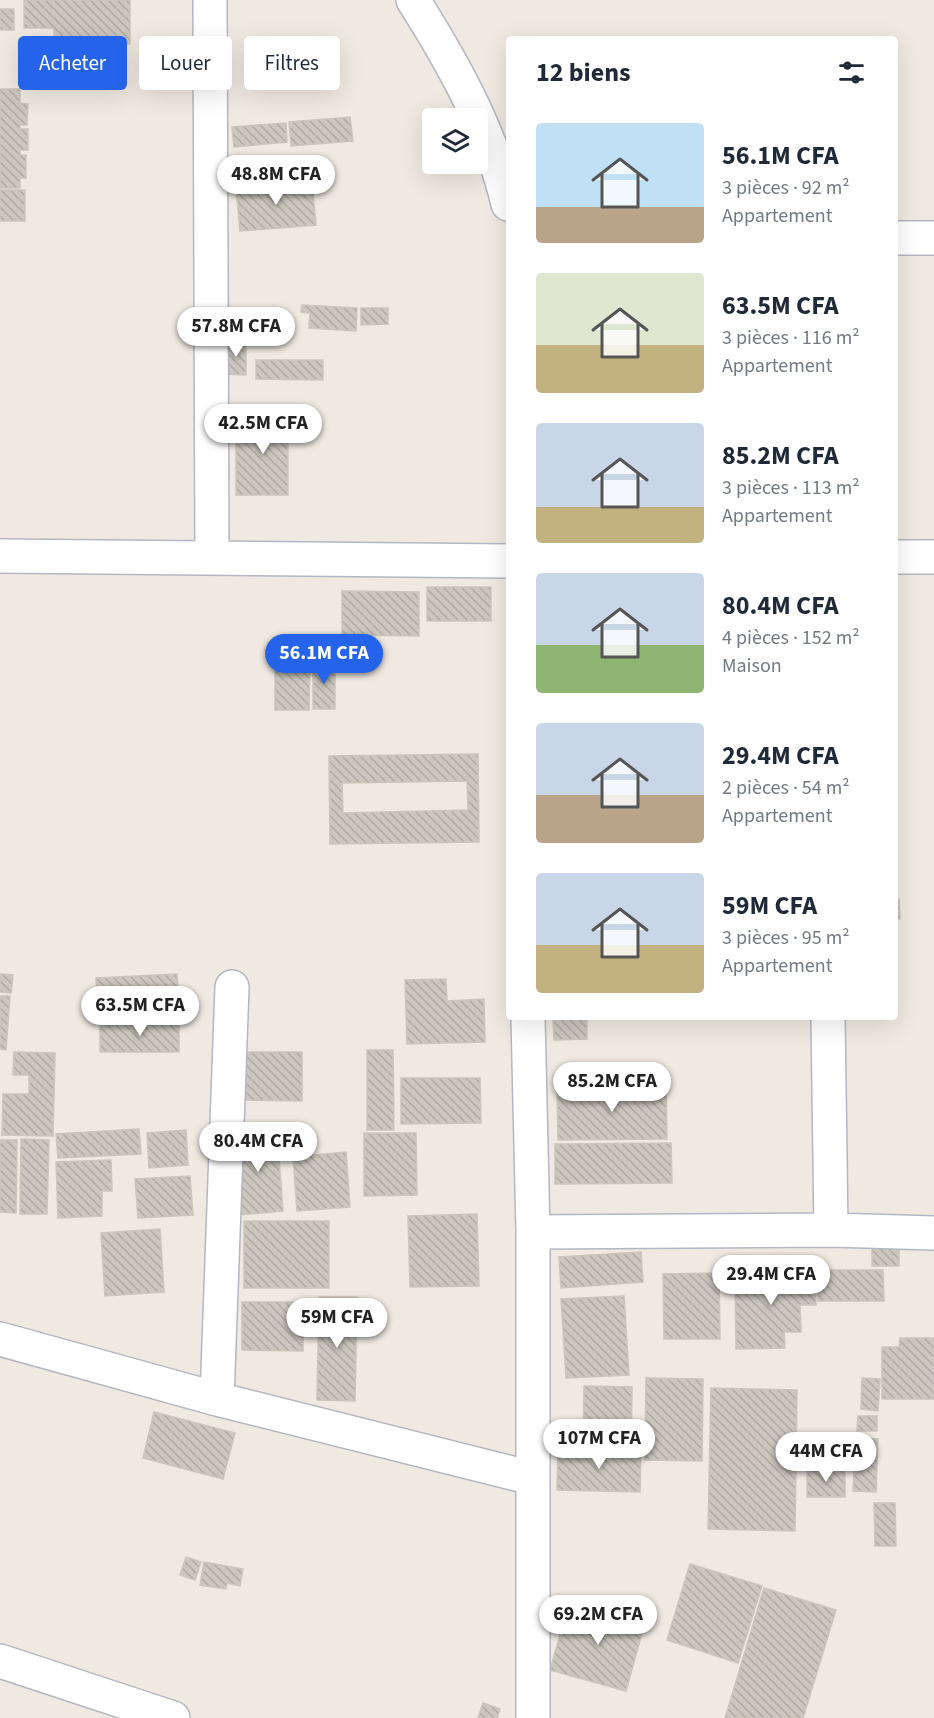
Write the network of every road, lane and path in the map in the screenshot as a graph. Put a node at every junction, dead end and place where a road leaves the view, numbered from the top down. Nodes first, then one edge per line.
1 (210, 0) edge
2 (414, 0) edge
3 (506, 195) edge
4 (898, 238) edge
5 (934, 238) edge
6 (0, 556) edge
7 (898, 557) edge
8 (934, 557) edge
9 (212, 558) junction
10 (506, 561) edge
11 (232, 987) dead end
12 (528, 1020) edge
13 (828, 1020) edge
14 (831, 1230) junction
15 (532, 1232) junction
16 (934, 1233) edge
17 (0, 1339) edge
18 (217, 1399) junction
19 (532, 1478) junction
20 (0, 1661) edge
21 (173, 1718) edge
22 (533, 1718) edge

1 - 9 street
2 - 3 street
4 - 5 street
6 - 9 street
7 - 8 street
9 - 10 street
11 - 18 street
12 - 15 street
13 - 14 street
14 - 15 street
14 - 16 street
15 - 19 street
17 - 18 street
18 - 19 street
19 - 22 street
20 - 21 street

